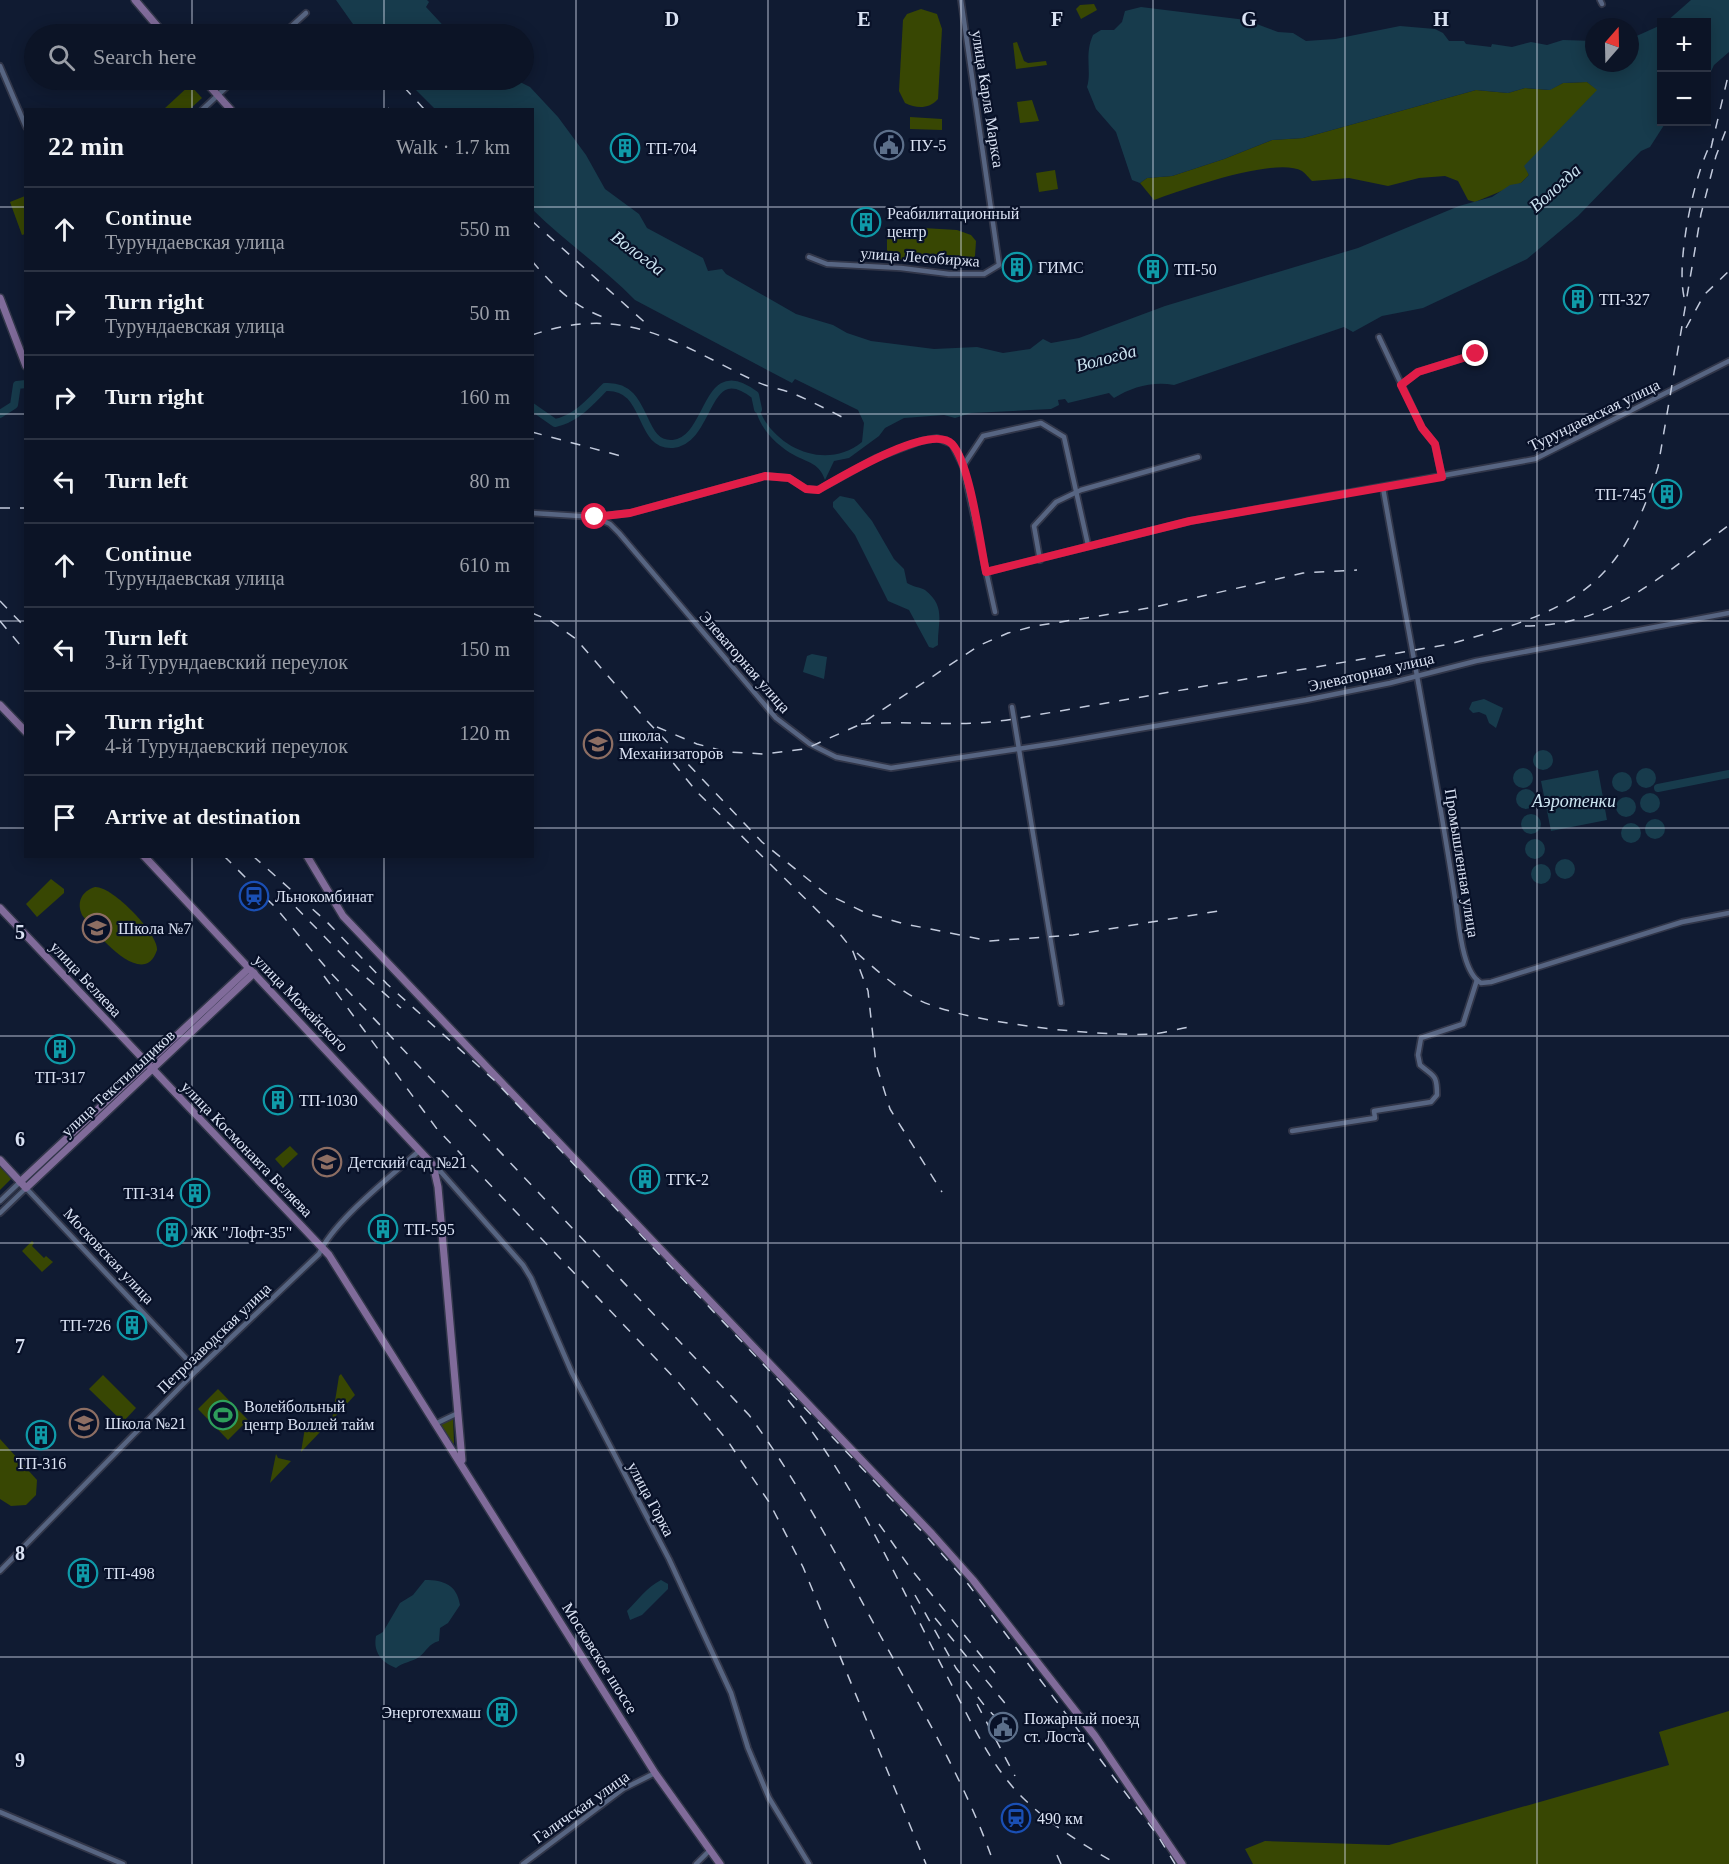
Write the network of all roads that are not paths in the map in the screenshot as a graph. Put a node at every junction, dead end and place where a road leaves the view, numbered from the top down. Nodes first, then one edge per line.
1 (135, 0) edge
2 (961, 0) edge
3 (306, 13) dead end
4 (155, 24) edge
5 (294, 24) edge
6 (0, 66) edge
7 (214, 90) edge
8 (223, 90) edge
9 (218, 94) junction
10 (204, 108) edge
11 (229, 108) edge
12 (24, 122) edge
13 (992, 202) joint
14 (809, 258) dead end
15 (0, 298) edge
16 (1379, 337) dead end
17 (1476, 354) dead end
18 (1729, 360) edge
19 (24, 362) edge
20 (1401, 385) junction
21 (1198, 457) dead end
22 (963, 466) junction
23 (1442, 477) junction
24 (1383, 488) junction
25 (1077, 492) junction
26 (534, 513) edge
27 (595, 517) junction
28 (1088, 545) junction
29 (1040, 560) junction
30 (986, 572) junction
31 (995, 612) dead end
32 (1729, 613) edge
33 (1416, 677) junction
34 (0, 705) edge
35 (1012, 707) dead end
36 (24, 730) edge
37 (1018, 748) junction
38 (146, 858) edge
39 (308, 858) edge
40 (0, 908) edge
41 (1729, 913) edge
42 (251, 970) junction
43 (1477, 980) junction
44 (1061, 1003) dead end
45 (150, 1067) junction
46 (1292, 1131) dead end
47 (420, 1150) junction
48 (0, 1160) edge
49 (435, 1170) junction
50 (20, 1182) junction
51 (26, 1188) junction
52 (0, 1201) edge
53 (0, 1213) edge
54 (322, 1247) junction
55 (197, 1370) junction
56 (458, 1413) junction
57 (437, 1423) junction
58 (462, 1463) junction
59 (0, 1571) edge
60 (655, 1773) junction
61 (0, 1812) edge
62 (710, 1850) junction
63 (123, 1864) edge
64 (523, 1864) edge
65 (696, 1864) edge
66 (720, 1864) edge
67 (809, 1864) edge
68 (1182, 1864) edge

1 - 4 street
2 - 13 street, улица Карла Маркса
3 - 5 street
6 - 12 street
7 - 9 street
8 - 9 street
9 - 10 street
9 - 11 street
13 - 14 street, улица Лесобиржа
15 - 19 street
16 - 20 street
17 - 20 street
18 - 23 street, Турундаевская улица
20 - 23 street
21 - 25 street
22 - 25 street
22 - 27 street
22 - 30 street
23 - 24 street, Турундаевская улица
24 - 28 street, Турундаевская улица
24 - 33 street, Промышленная улица
25 - 28 street
25 - 29 street
26 - 27 street
27 - 37 street, Элеваторная улица
28 - 29 street, Турундаевская улица
29 - 30 street, Турундаевская улица
30 - 31 street
32 - 33 street, Элеваторная улица
33 - 37 street, Элеваторная улица
33 - 43 street, Промышленная улица
34 - 36 street
35 - 37 street
37 - 44 street
38 - 42 street, улица Можайского
39 - 68 street
40 - 45 street, улица Беляева
41 - 43 street
42 - 45 street, улица Текстильщиков
42 - 47 street, улица Можайского
43 - 46 street
45 - 50 street, улица Текстильщиков
45 - 51 street, улица Текстильщиков
45 - 54 street, улица Космонавта Беляева
47 - 49 street, улица Можайского
47 - 54 street, Петрозаводская улица
48 - 50 street, Московская улица
49 - 56 street, Московское шоссе
49 - 67 street, улица Горка
50 - 51 street, Московская улица
50 - 52 street, улица Текстильщиков
51 - 53 street, улица Текстильщиков
51 - 55 street, Московская улица
54 - 55 street, Петрозаводская улица
54 - 57 street, Московское шоссе
55 - 59 street, Петрозаводская улица
56 - 57 street
56 - 58 street, Московское шоссе
57 - 58 street, Московское шоссе
58 - 60 street, Московское шоссе
60 - 62 street, Московское шоссе
60 - 64 street, Галичская улица
61 - 63 street
62 - 65 street
62 - 66 street, Московское шоссе

